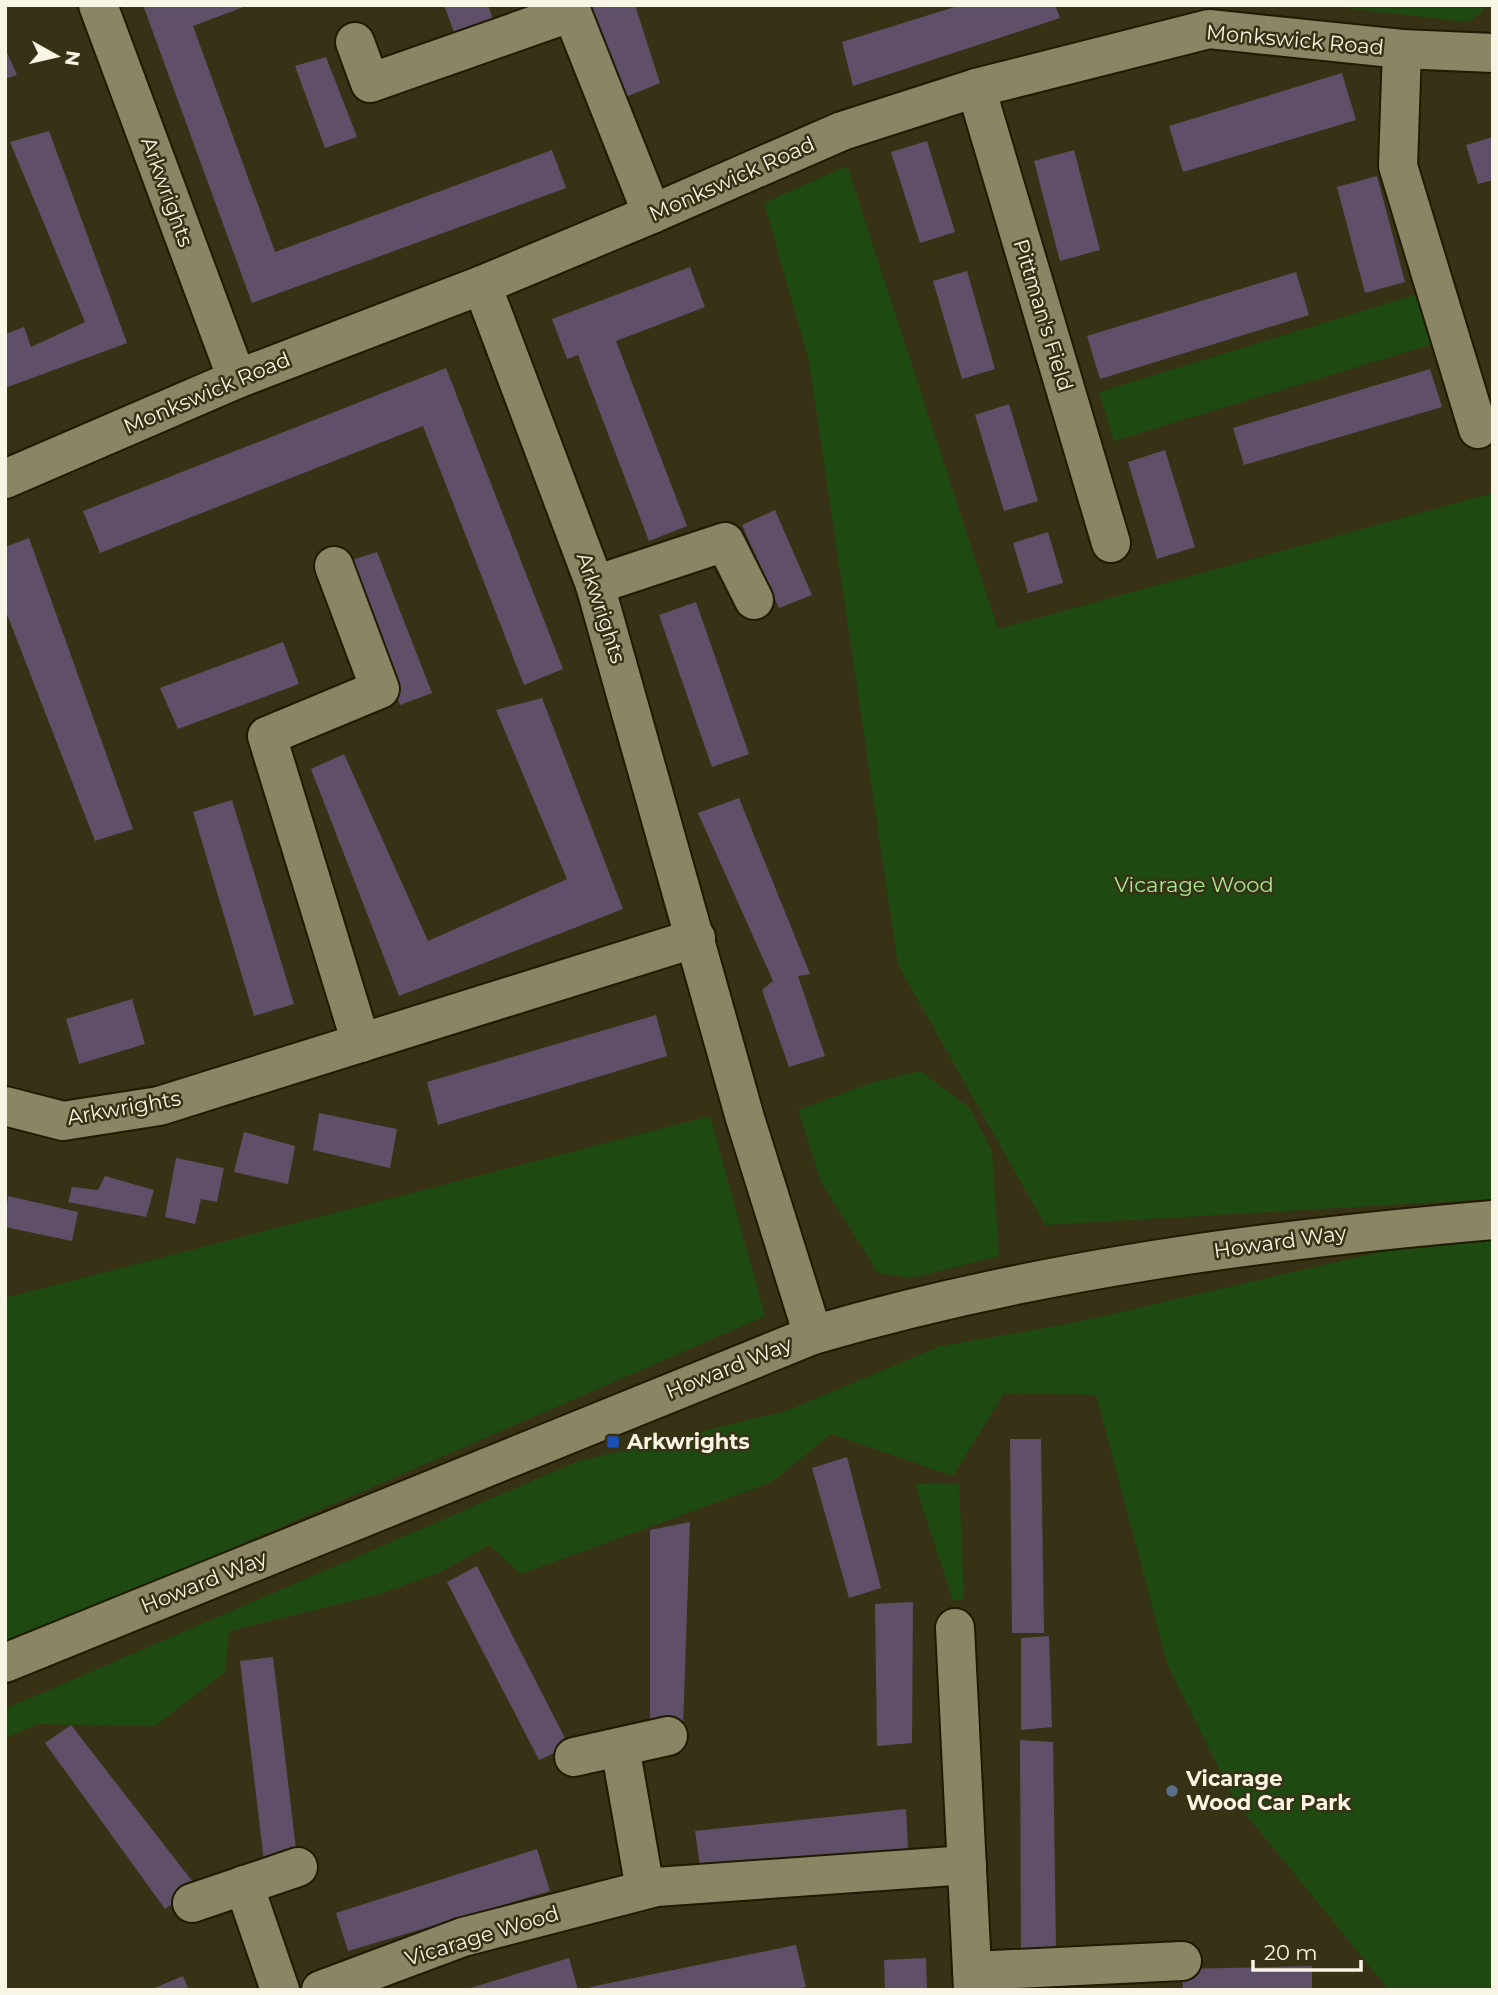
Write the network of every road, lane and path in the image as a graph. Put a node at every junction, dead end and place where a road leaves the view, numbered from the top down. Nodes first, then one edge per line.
1 (98, 5) edge
2 (570, 8) edge
3 (1208, 17) edge
4 (355, 42) dead end
5 (1402, 49) junction
6 (1493, 53) edge
7 (975, 88) junction
8 (652, 214) junction
9 (482, 285) junction
10 (237, 379) junction
11 (1478, 429) dead end
12 (5, 479) edge
13 (1111, 543) dead end
14 (334, 566) dead end
15 (595, 585) junction
16 (754, 600) dead end
17 (696, 939) junction
18 (362, 1043) junction
19 (5, 1106) edge
20 (1493, 1220) edge
21 (813, 1335) junction
22 (955, 1628) dead end
23 (5, 1662) edge
24 (668, 1736) dead end
25 (620, 1747) junction
26 (574, 1758) dead end
27 (967, 1865) junction
28 (298, 1867) dead end
29 (244, 1885) junction
30 (645, 1889) junction
31 (192, 1903) dead end
32 (1182, 1961) dead end
33 (1107, 1977) edge
34 (972, 1980) edge
35 (280, 1990) edge
36 (321, 1990) edge

1 - 10 street, Arkwrights
2 - 4 street
2 - 8 street
3 - 5 street, Monkswick Road
3 - 7 street, Monkswick Road
5 - 6 street, Monkswick Road
5 - 11 street
7 - 8 street, Monkswick Road
7 - 13 street, Pittman's Field
8 - 9 street, Monkswick Road
9 - 10 street, Monkswick Road
9 - 15 street, Arkwrights
10 - 12 street, Monkswick Road
14 - 18 street
15 - 16 street
15 - 17 street, Arkwrights
17 - 18 street, Arkwrights
17 - 21 street, Arkwrights
18 - 19 street, Arkwrights
20 - 21 street, Howard Way
21 - 23 street, Howard Way
22 - 27 street
24 - 25 street
25 - 26 street
25 - 30 street
27 - 30 street, Vicarage Wood
27 - 34 street
28 - 29 street
29 - 31 street
29 - 35 street
30 - 36 street, Vicarage Wood
32 - 33 street
33 - 34 street

